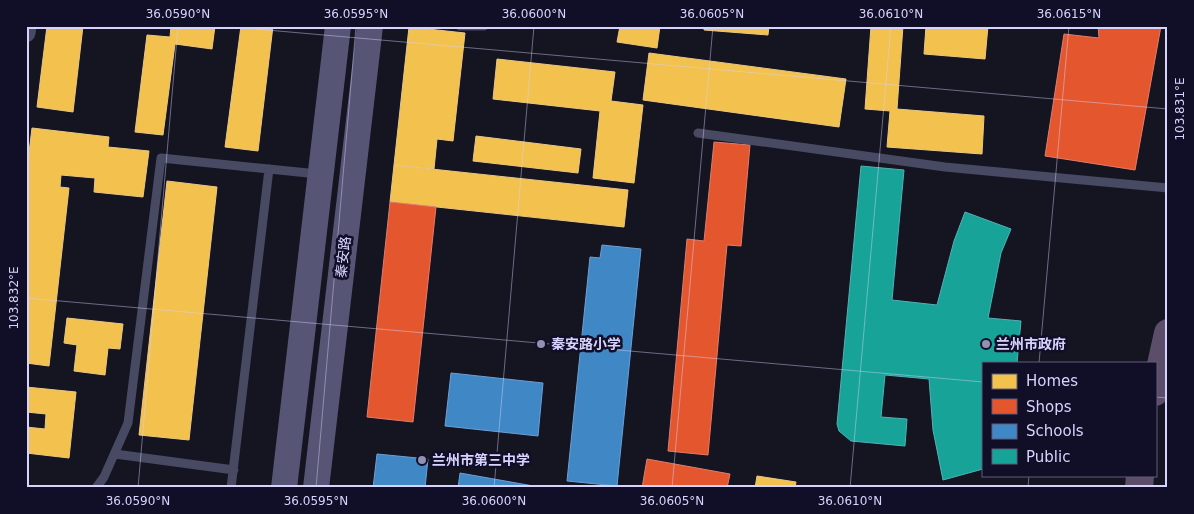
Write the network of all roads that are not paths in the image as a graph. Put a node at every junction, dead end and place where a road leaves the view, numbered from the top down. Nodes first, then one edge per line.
1 (27, 26) edge
2 (338, 26) edge
3 (370, 26) edge
4 (460, 26) edge
5 (484, 26) edge
6 (26, 33) edge
7 (698, 133) dead end
8 (269, 169) junction
9 (320, 174) junction
10 (1168, 188) edge
11 (1168, 333) edge
12 (1156, 387) edge
13 (114, 454) junction
14 (234, 470) junction
15 (96, 488) edge
16 (232, 488) edge
17 (284, 488) edge
18 (316, 488) edge

1 - 6 street
2 - 9 main road
3 - 18 main road, 秦安路
4 - 5 lane
7 - 10 lane
8 - 9 lane
8 - 13 lane
8 - 14 lane
9 - 17 main road
11 - 12 highway
13 - 14 lane
13 - 15 lane
14 - 16 lane

